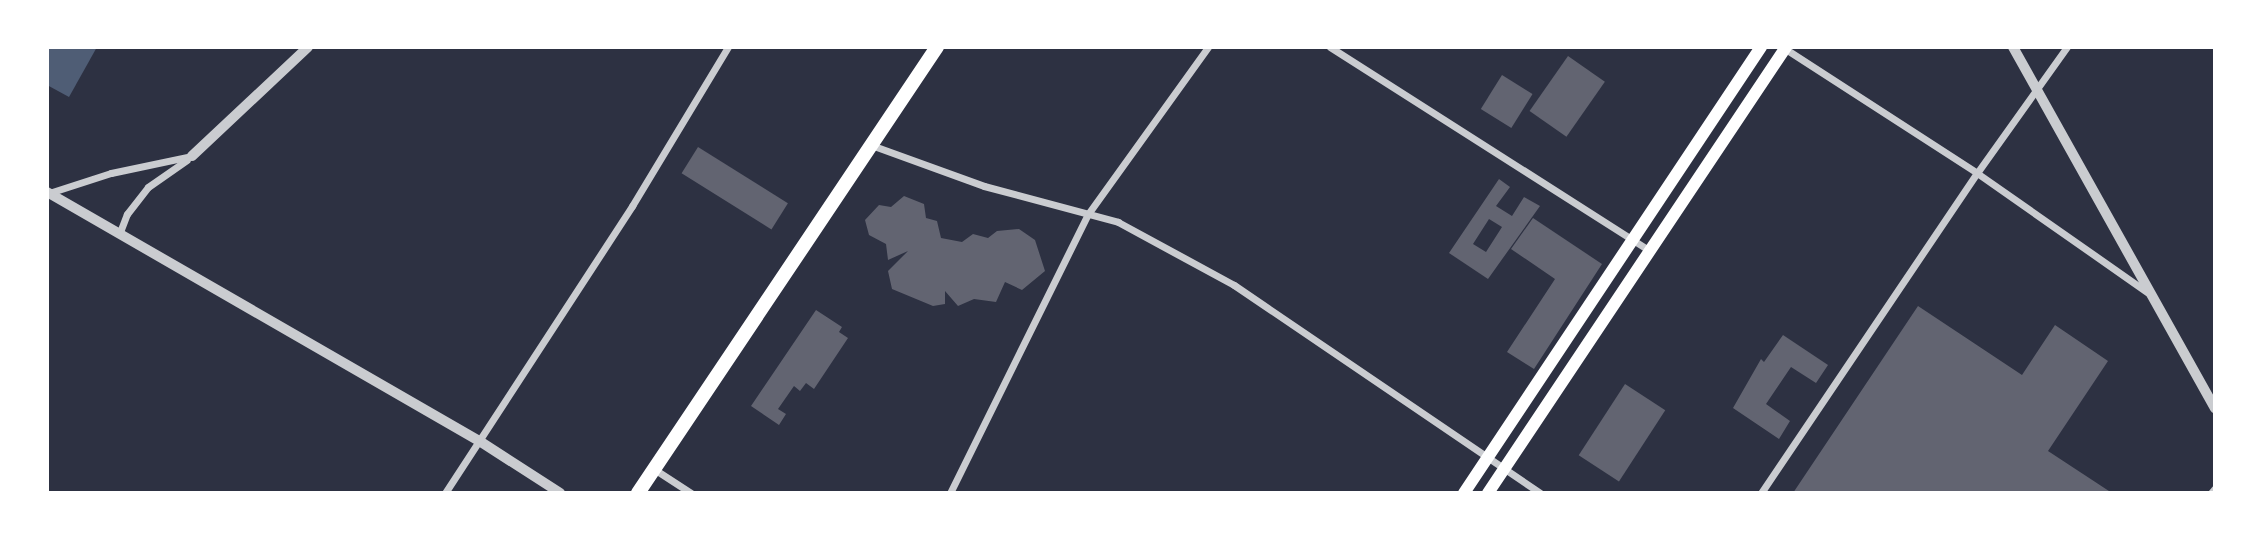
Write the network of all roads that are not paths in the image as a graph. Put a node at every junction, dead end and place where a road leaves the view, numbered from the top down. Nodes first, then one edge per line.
1 (308, 47) edge
2 (728, 47) edge
3 (937, 47) edge
4 (1208, 47) edge
5 (1330, 47) edge
6 (1761, 47) edge
7 (2013, 47) edge
8 (2067, 47) edge
9 (1785, 48) edge
10 (2037, 90) junction
11 (870, 145) junction
12 (192, 156) junction
13 (1977, 173) junction
14 (48, 193) edge
15 (1088, 214) junction
16 (120, 232) junction
17 (1633, 241) junction
18 (1649, 250) junction
19 (2147, 292) junction
20 (2215, 408) edge
21 (481, 442) junction
22 (1488, 458) junction
23 (653, 469) junction
24 (1504, 470) junction
25 (2215, 488) edge
26 (445, 493) edge
27 (560, 493) edge
28 (638, 493) edge
29 (691, 493) edge
30 (950, 493) edge
31 (1464, 493) edge
32 (1488, 493) edge
33 (1539, 493) edge
34 (1761, 493) edge
35 (2211, 493) edge

1 - 12 street
2 - 21 street
3 - 11 highway
4 - 15 street
5 - 17 street
6 - 17 main road
7 - 10 street
8 - 10 street
9 - 13 street
9 - 18 main road
10 - 13 street
10 - 19 street
11 - 15 street
11 - 23 highway
12 - 14 street
12 - 16 street
13 - 19 street
13 - 34 street
14 - 16 street
15 - 22 street
15 - 30 street
16 - 21 street
17 - 18 street
17 - 22 main road
18 - 24 main road
19 - 20 street
21 - 26 street
21 - 27 street
22 - 24 street
22 - 31 main road
23 - 28 highway
23 - 29 street
24 - 32 main road
24 - 33 street
25 - 35 street

